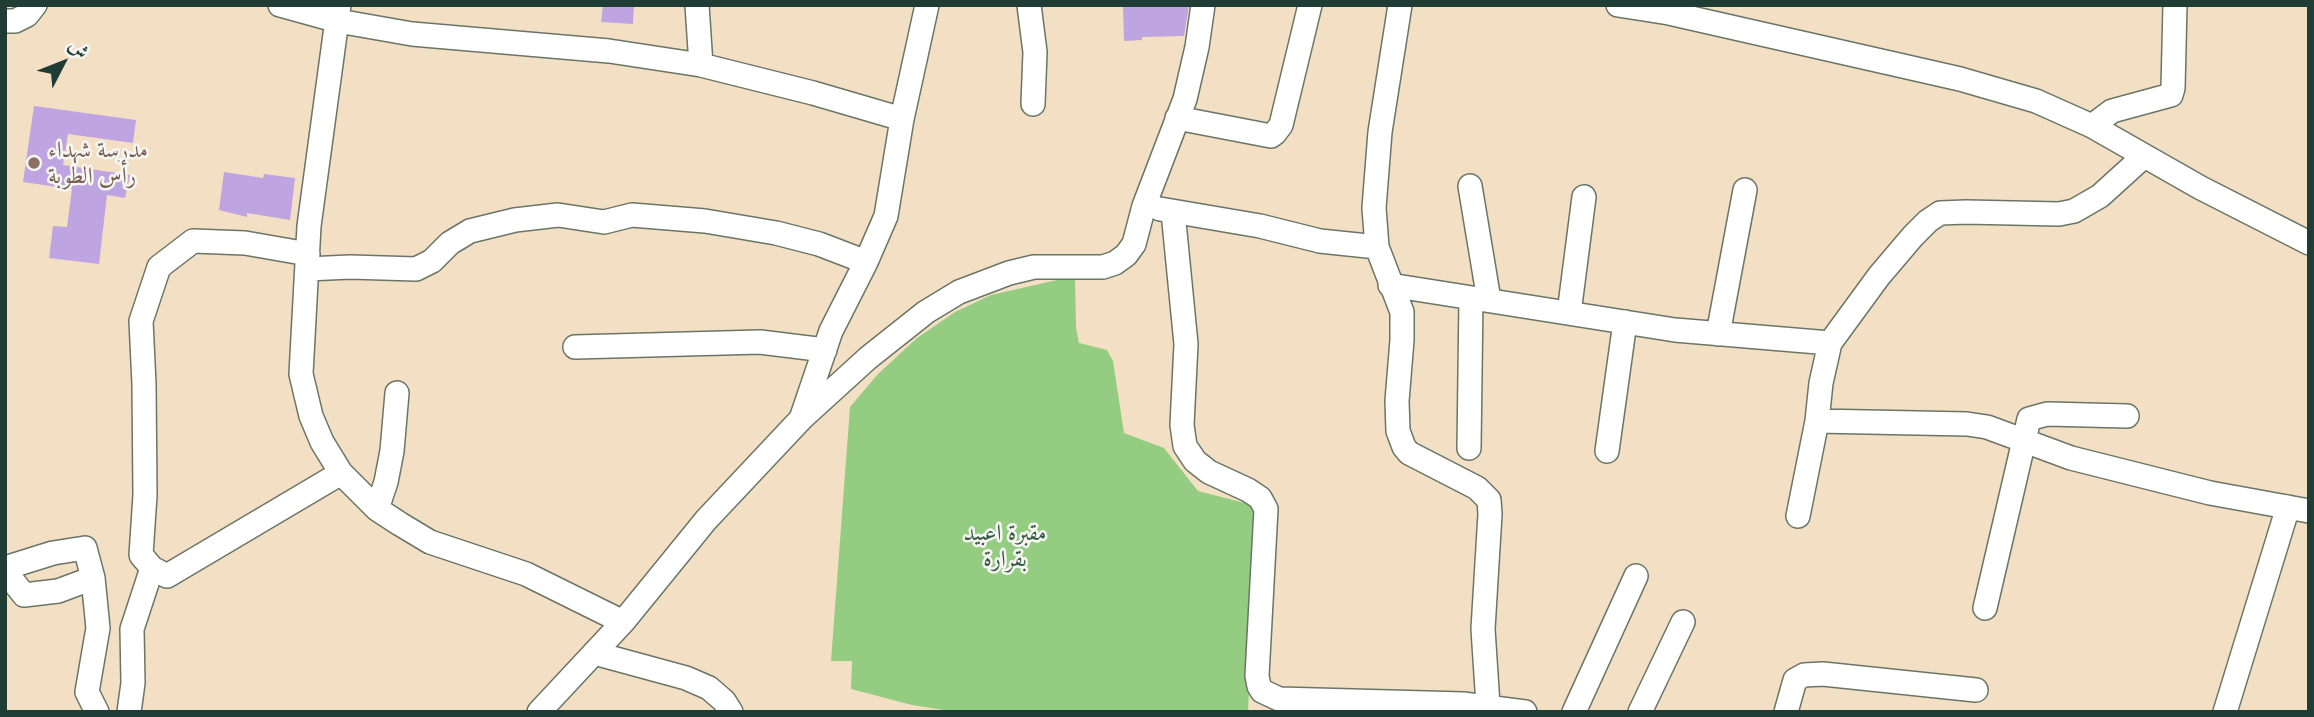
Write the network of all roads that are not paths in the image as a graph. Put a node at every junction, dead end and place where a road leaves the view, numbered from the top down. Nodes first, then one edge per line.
1 (35, 5) edge
2 (280, 5) edge
3 (697, 5) edge
4 (927, 5) edge
5 (1029, 5) edge
6 (1203, 5) edge
7 (1310, 5) edge
8 (1400, 5) edge
9 (1618, 5) edge
10 (2175, 5) edge
11 (339, 13) edge
12 (5, 21) edge
13 (701, 65) junction
14 (1033, 104) dead end
15 (1177, 118) junction
16 (902, 119) junction
17 (2092, 126) junction
18 (2143, 157) junction
19 (1470, 186) dead end
20 (1745, 190) dead end
21 (1584, 197) dead end
22 (1144, 206) junction
23 (1173, 212) junction
24 (2309, 243) edge
25 (1377, 247) junction
26 (307, 261) junction
27 (866, 262) junction
28 (1390, 285) junction
29 (1480, 299) junction
30 (1569, 313) junction
31 (1625, 322) junction
32 (1718, 334) junction
33 (1829, 343) junction
34 (575, 347) dead end
35 (825, 350) junction
36 (397, 393) dead end
37 (2127, 416) dead end
38 (801, 419) junction
39 (1817, 421) junction
40 (2022, 441) junction
41 (1469, 448) dead end
42 (1607, 451) dead end
43 (341, 473) junction
44 (377, 509) junction
45 (2299, 509) edge
46 (1798, 516) dead end
47 (152, 568) junction
48 (5, 569) edge
49 (1636, 576) dead end
50 (93, 578) junction
51 (1985, 608) dead end
52 (623, 622) junction
53 (1683, 622) dead end
54 (594, 653) junction
55 (1976, 690) dead end
56 (1275, 705) edge
57 (1488, 705) junction
58 (1462, 708) edge
59 (97, 712) edge
60 (129, 712) edge
61 (539, 712) edge
62 (731, 712) edge
63 (1525, 712) edge
64 (1574, 712) edge
65 (1640, 712) edge
66 (1786, 712) edge
67 (2225, 712) edge

1 - 12 street
2 - 11 street
3 - 13 street
4 - 16 street
5 - 14 street
6 - 15 street
7 - 15 street
8 - 25 street
9 - 17 street
10 - 17 street
11 - 13 street
11 - 26 street
13 - 16 street
15 - 22 street
16 - 27 street
17 - 18 street
18 - 24 street
18 - 33 street
19 - 29 street
20 - 32 street
21 - 30 street
22 - 23 street
22 - 38 street
23 - 25 street
23 - 56 street
25 - 28 street
26 - 27 street
26 - 43 street
26 - 47 street
27 - 35 street
28 - 29 street
28 - 57 street
29 - 30 street
29 - 41 street
30 - 31 street
31 - 32 street
31 - 42 street
32 - 33 street
33 - 39 street
34 - 35 street
35 - 38 street
36 - 44 street
37 - 40 street
38 - 52 street
39 - 40 street
39 - 46 street
40 - 45 street
40 - 51 street
43 - 44 street
43 - 47 street
44 - 52 street
45 - 67 street
47 - 60 street
48 - 50 street
48 - 50 street
49 - 64 street
50 - 59 street
52 - 54 street
53 - 65 street
54 - 61 street
54 - 62 street
55 - 66 street
56 - 58 street
57 - 58 street
57 - 63 street

